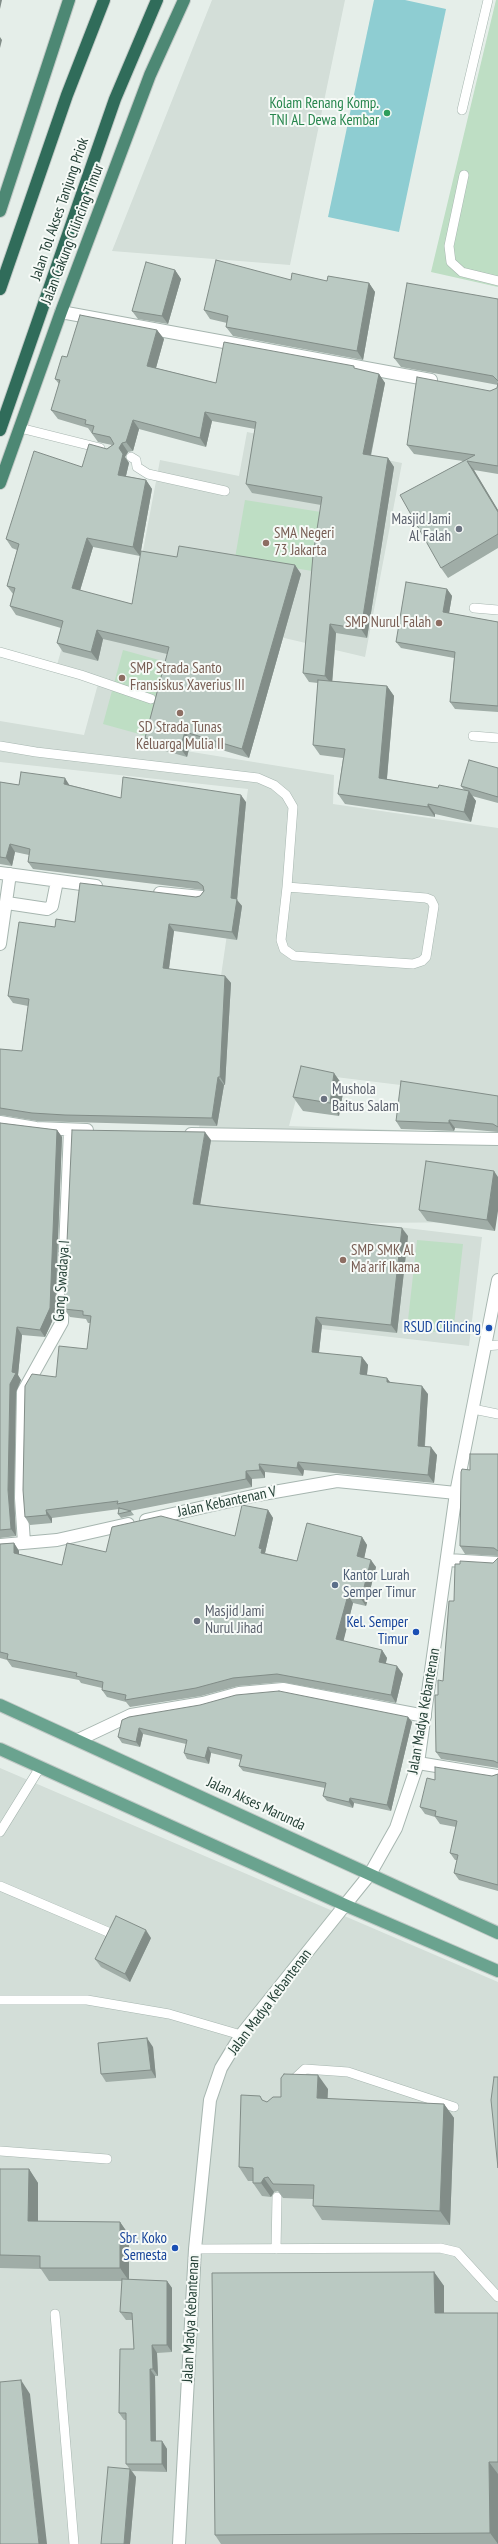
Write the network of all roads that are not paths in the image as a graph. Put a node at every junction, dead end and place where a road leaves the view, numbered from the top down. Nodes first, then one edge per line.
1 (69, 0) edge
2 (104, 0) edge
3 (157, 0) edge
4 (184, 0) edge
5 (488, 0) edge
6 (462, 110) dead end
7 (464, 176) dead end
8 (0, 211) edge
9 (498, 281) edge
10 (0, 289) edge
11 (61, 312) junction
12 (444, 383) edge
13 (20, 428) junction
14 (0, 430) edge
15 (106, 450) edge
16 (131, 457) dead end
17 (0, 483) edge
18 (225, 491) dead end
19 (474, 608) dead end
20 (498, 610) edge
21 (0, 652) edge
22 (151, 699) dead end
23 (473, 736) dead end
24 (498, 738) edge
25 (0, 746) edge
26 (5, 874) edge
27 (57, 882) junction
28 (110, 887) edge
29 (287, 887) junction
30 (148, 892) edge
31 (202, 898) edge
32 (7, 904) junction
33 (0, 944) edge
34 (0, 1122) edge
35 (70, 1130) junction
36 (102, 1131) edge
37 (180, 1133) edge
38 (498, 1139) edge
39 (498, 1280) edge
40 (498, 1345) edge
41 (485, 1346) junction
42 (473, 1409) junction
43 (498, 1414) edge
44 (456, 1493) junction
45 (24, 1543) junction
46 (0, 1545) edge
47 (448, 1560) junction
48 (498, 1563) edge
49 (0, 1705) edge
50 (425, 1716) junction
51 (78, 1740) junction
52 (0, 1750) edge
53 (418, 1763) junction
54 (39, 1768) junction
55 (498, 1776) edge
56 (0, 1832) edge
57 (370, 1874) junction
58 (0, 1886) edge
59 (345, 1905) junction
60 (108, 1932) edge
61 (498, 1933) edge
62 (498, 1971) edge
63 (0, 2000) edge
64 (242, 2035) junction
65 (284, 2092) edge
66 (454, 2107) dead end
67 (0, 2151) edge
68 (107, 2159) dead end
69 (277, 2197) edge
70 (195, 2249) junction
71 (276, 2249) junction
72 (498, 2297) edge
73 (55, 2314) dead end
74 (74, 2544) edge
75 (179, 2544) edge

1 - 8 highway
2 - 10 highway, Jalan Tol Akses Tanjung Priok
3 - 14 highway, Jalan Tol Akses Tanjung Priok
4 - 11 highway, Jalan Cakung Cilincing Timur
5 - 6 lane
7 - 9 lane
11 - 12 street
11 - 13 highway, Jalan Cakung Cilincing Timur
13 - 15 lane
13 - 17 highway, Jalan Cakung Cilincing Timur
16 - 18 lane
19 - 20 lane
21 - 22 lane
23 - 24 lane
25 - 29 lane
26 - 27 street
26 - 32 street
27 - 28 street
27 - 32 street
29 - 29 lane
30 - 31 street
32 - 33 street
34 - 35 street
35 - 36 street
35 - 45 street, Gang Swadaya I
37 - 38 street
39 - 41 street, Jalan Madya Kebantenan
40 - 41 lane
41 - 42 street, Jalan Madya Kebantenan
42 - 43 lane
42 - 44 street, Jalan Madya Kebantenan
44 - 45 street, Jalan Kebantenan V
44 - 47 street, Jalan Madya Kebantenan
45 - 46 street, Jalan Kebantenan V
47 - 48 street
47 - 50 street, Jalan Madya Kebantenan
49 - 51 main road, Jalan Akses Marunda
50 - 51 street
50 - 53 street, Jalan Madya Kebantenan
51 - 57 main road, Jalan Akses Marunda
52 - 54 main road
53 - 55 street
53 - 57 street, Jalan Madya Kebantenan
54 - 56 lane
54 - 59 main road
57 - 59 street, Jalan Madya Kebantenan
57 - 61 main road, Jalan Akses Marunda
58 - 60 lane
59 - 62 main road
59 - 64 street, Jalan Madya Kebantenan
63 - 64 lane
64 - 70 street, Jalan Madya Kebantenan
65 - 66 lane
67 - 68 lane
69 - 71 lane
70 - 71 lane
70 - 75 street, Jalan Madya Kebantenan
71 - 72 lane
73 - 74 lane

